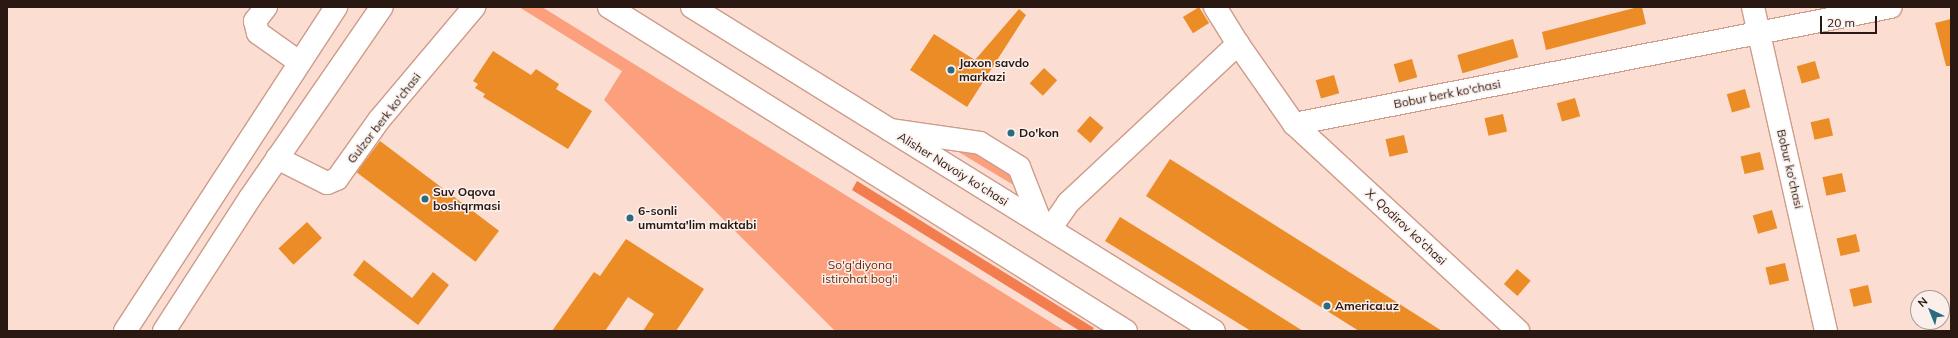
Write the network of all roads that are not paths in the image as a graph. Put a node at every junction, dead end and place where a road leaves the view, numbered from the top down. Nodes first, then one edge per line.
1 (266, 7) edge
2 (336, 7) edge
3 (382, 7) edge
4 (474, 7) edge
5 (609, 7) edge
6 (692, 7) edge
7 (1215, 7) edge
8 (1753, 7) edge
9 (1891, 7) edge
10 (1759, 31) junction
11 (1238, 44) junction
12 (299, 62) junction
13 (1294, 124) junction
14 (890, 130) junction
15 (277, 158) junction
16 (1046, 226) junction
17 (125, 331) edge
18 (164, 331) edge
19 (1126, 331) edge
20 (1214, 331) edge
21 (1518, 331) edge
22 (1826, 331) edge

1 - 12 main road
2 - 12 main road
3 - 15 main road
4 - 15 main road, Gulzor berk ko'chasi
5 - 19 main road
6 - 14 main road, Alisher Navoiy ko'chasi
7 - 11 main road
8 - 10 main road, Bobur ko'chasi
9 - 10 main road, Bobur berk ko'chasi
10 - 13 main road, Bobur berk ko'chasi
10 - 22 main road, Bobur ko'chasi
11 - 13 main road
11 - 16 main road
12 - 17 main road
13 - 21 main road, X. Qodirov ko'chasi
14 - 16 main road, Alisher Navoiy ko'chasi
14 - 16 main road
15 - 18 main road
16 - 20 main road, Alisher Navoiy ko'chasi

